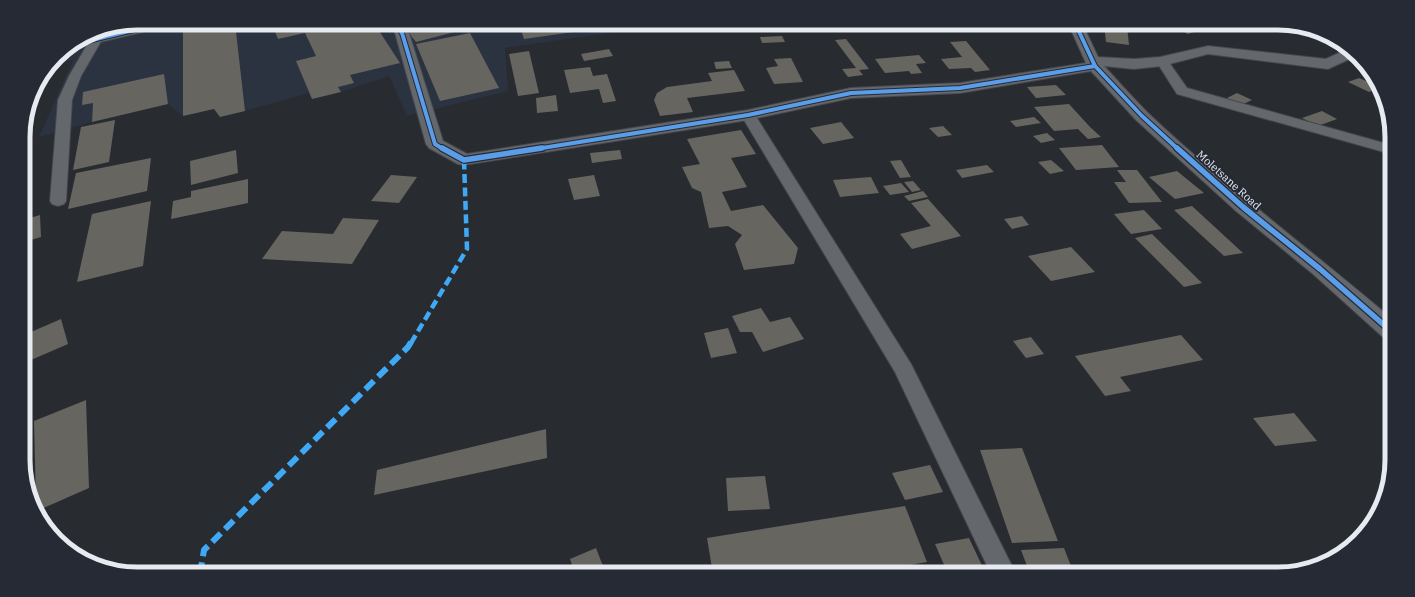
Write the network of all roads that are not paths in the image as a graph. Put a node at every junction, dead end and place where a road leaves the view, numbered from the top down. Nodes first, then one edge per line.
1 (132, 30) edge
2 (400, 30) edge
3 (1078, 30) edge
4 (97, 38) joint
5 (1346, 55) edge
6 (1162, 61) junction
7 (1094, 64) junction
8 (748, 115) junction
9 (1385, 148) edge
10 (58, 201) dead end
11 (1385, 326) edge
12 (1001, 567) edge

1 - 4 street
2 - 8 street
3 - 7 street, Moletsane Road
4 - 10 lane
5 - 6 street
6 - 7 street
6 - 9 lane
7 - 8 street
7 - 11 street, Moletsane Road
8 - 12 lane

